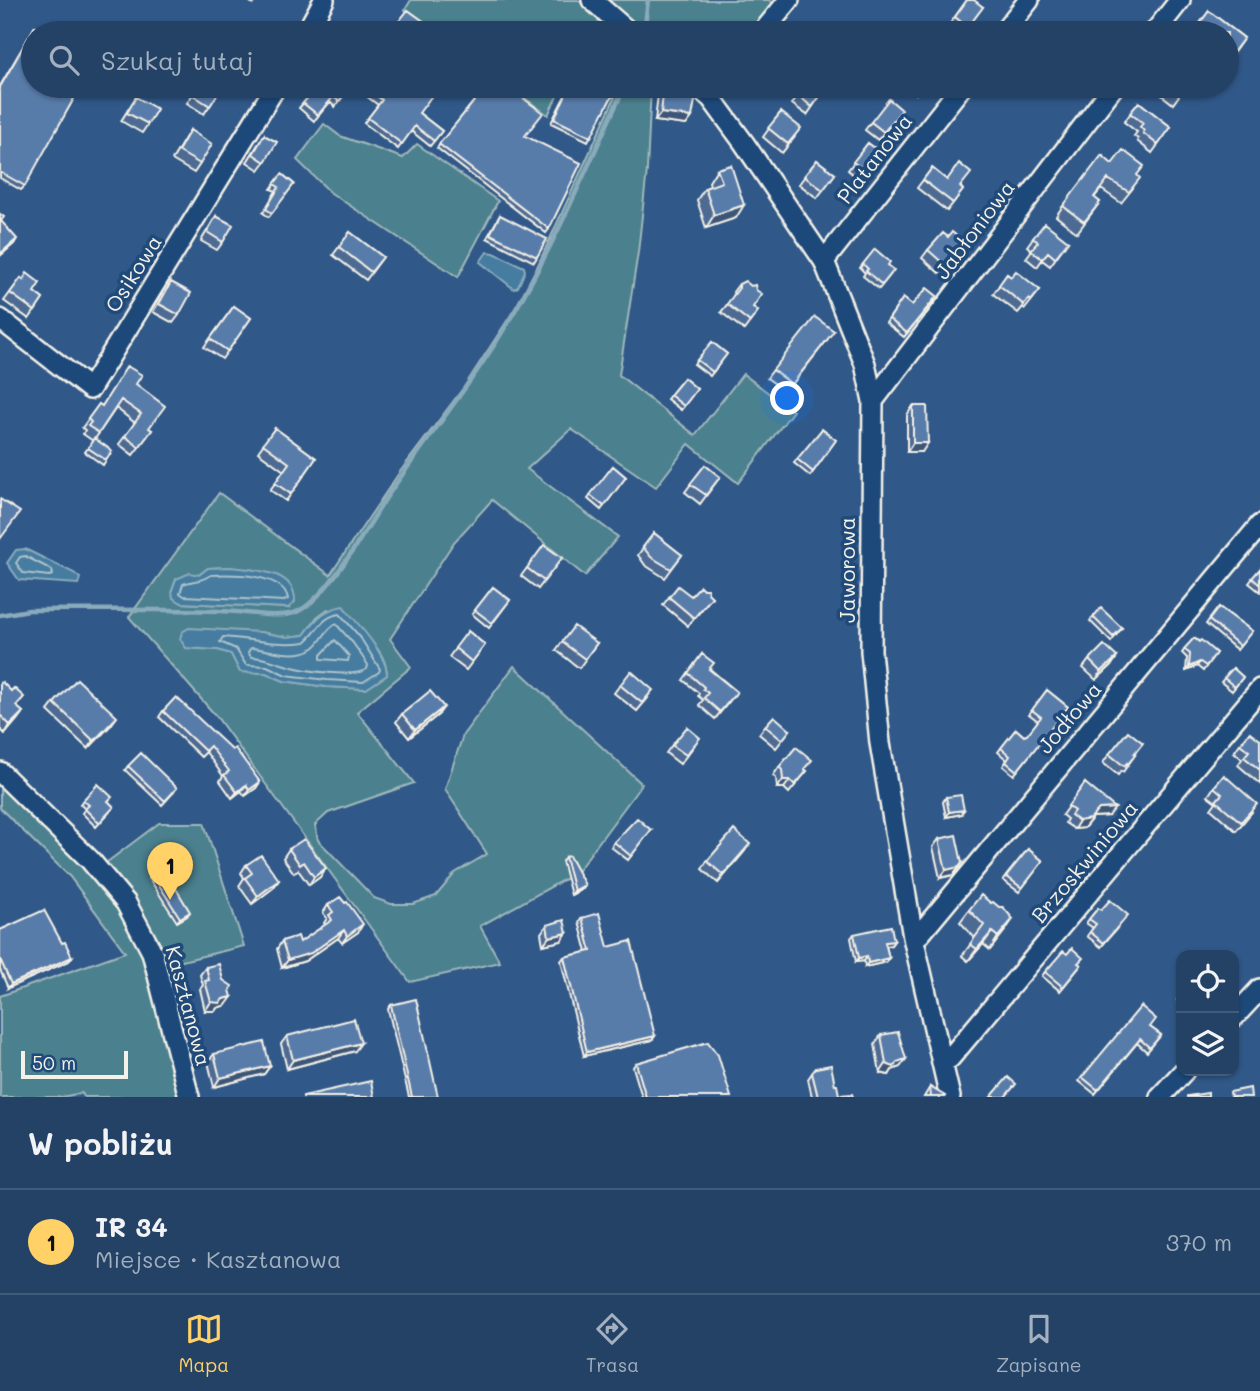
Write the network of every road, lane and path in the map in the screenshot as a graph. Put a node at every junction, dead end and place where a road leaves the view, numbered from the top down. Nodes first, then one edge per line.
1 (324, 0) edge
2 (593, 0) edge
3 (789, 0) edge
4 (1029, 0) edge
5 (1180, 0) edge
6 (313, 21) edge
7 (615, 21) edge
8 (772, 21) edge
9 (1012, 21) edge
10 (1163, 21) edge
11 (269, 98) edge
12 (715, 98) edge
13 (953, 98) edge
14 (1105, 98) edge
15 (824, 261) junction
16 (0, 319) edge
17 (873, 401) junction
18 (1260, 526) edge
19 (1260, 689) edge
20 (0, 772) edge
21 (913, 937) junction
22 (1260, 989) edge
23 (1238, 1013) edge
24 (943, 1062) junction
25 (1179, 1076) edge
26 (189, 1097) edge
27 (950, 1097) edge
28 (1160, 1097) edge

1 - 6 street
2 - 7 street
3 - 8 street
4 - 9 street
5 - 10 street
11 - 16 street, Osikowa
12 - 15 street, Jaworowa
13 - 15 street, Platanowa
14 - 17 street, Jabłoniowa
15 - 17 street, Jaworowa
17 - 21 street, Jaworowa
18 - 21 street, Jodłowa
19 - 24 street, Brzoskwiniowa
20 - 26 street, Kasztanowa
21 - 24 street, Jaworowa
22 - 23 street
24 - 27 street, Jaworowa
25 - 28 street

